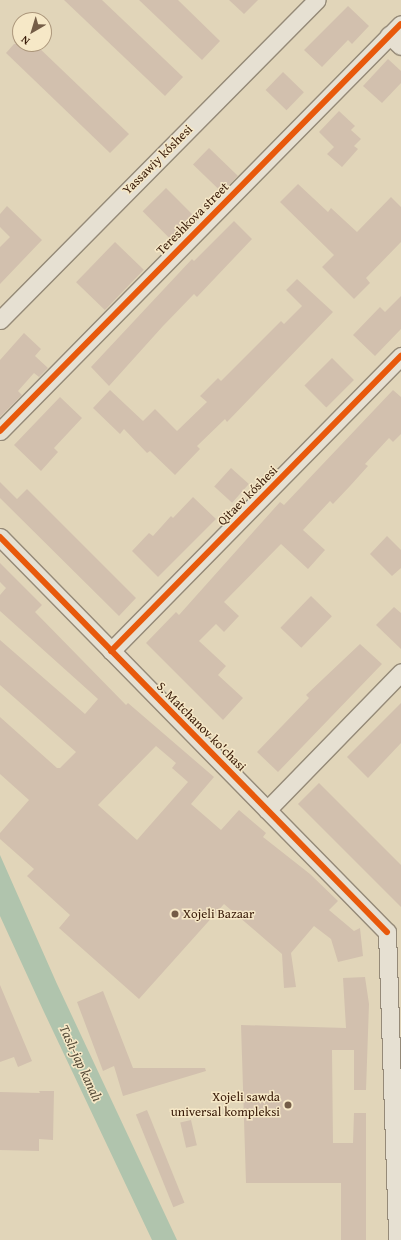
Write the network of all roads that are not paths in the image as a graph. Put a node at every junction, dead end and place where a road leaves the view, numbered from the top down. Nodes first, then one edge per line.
1 (317, 0) edge
2 (397, 35) edge
3 (0, 320) edge
4 (401, 356) edge
5 (0, 431) edge
6 (0, 537) edge
7 (110, 651) junction
8 (399, 677) edge
9 (267, 810) junction
10 (394, 932) edge
11 (398, 1240) edge

1 - 3 street, Yassawiy kóshesi
2 - 5 street, Tereshkova street
4 - 7 street, Qitaev kóshesi
6 - 7 street, S. Matchanov ko'chasi
7 - 9 street, S. Matchanov ko'chasi
8 - 9 street
9 - 10 street, S. Matchanov ko'chasi
10 - 11 street

